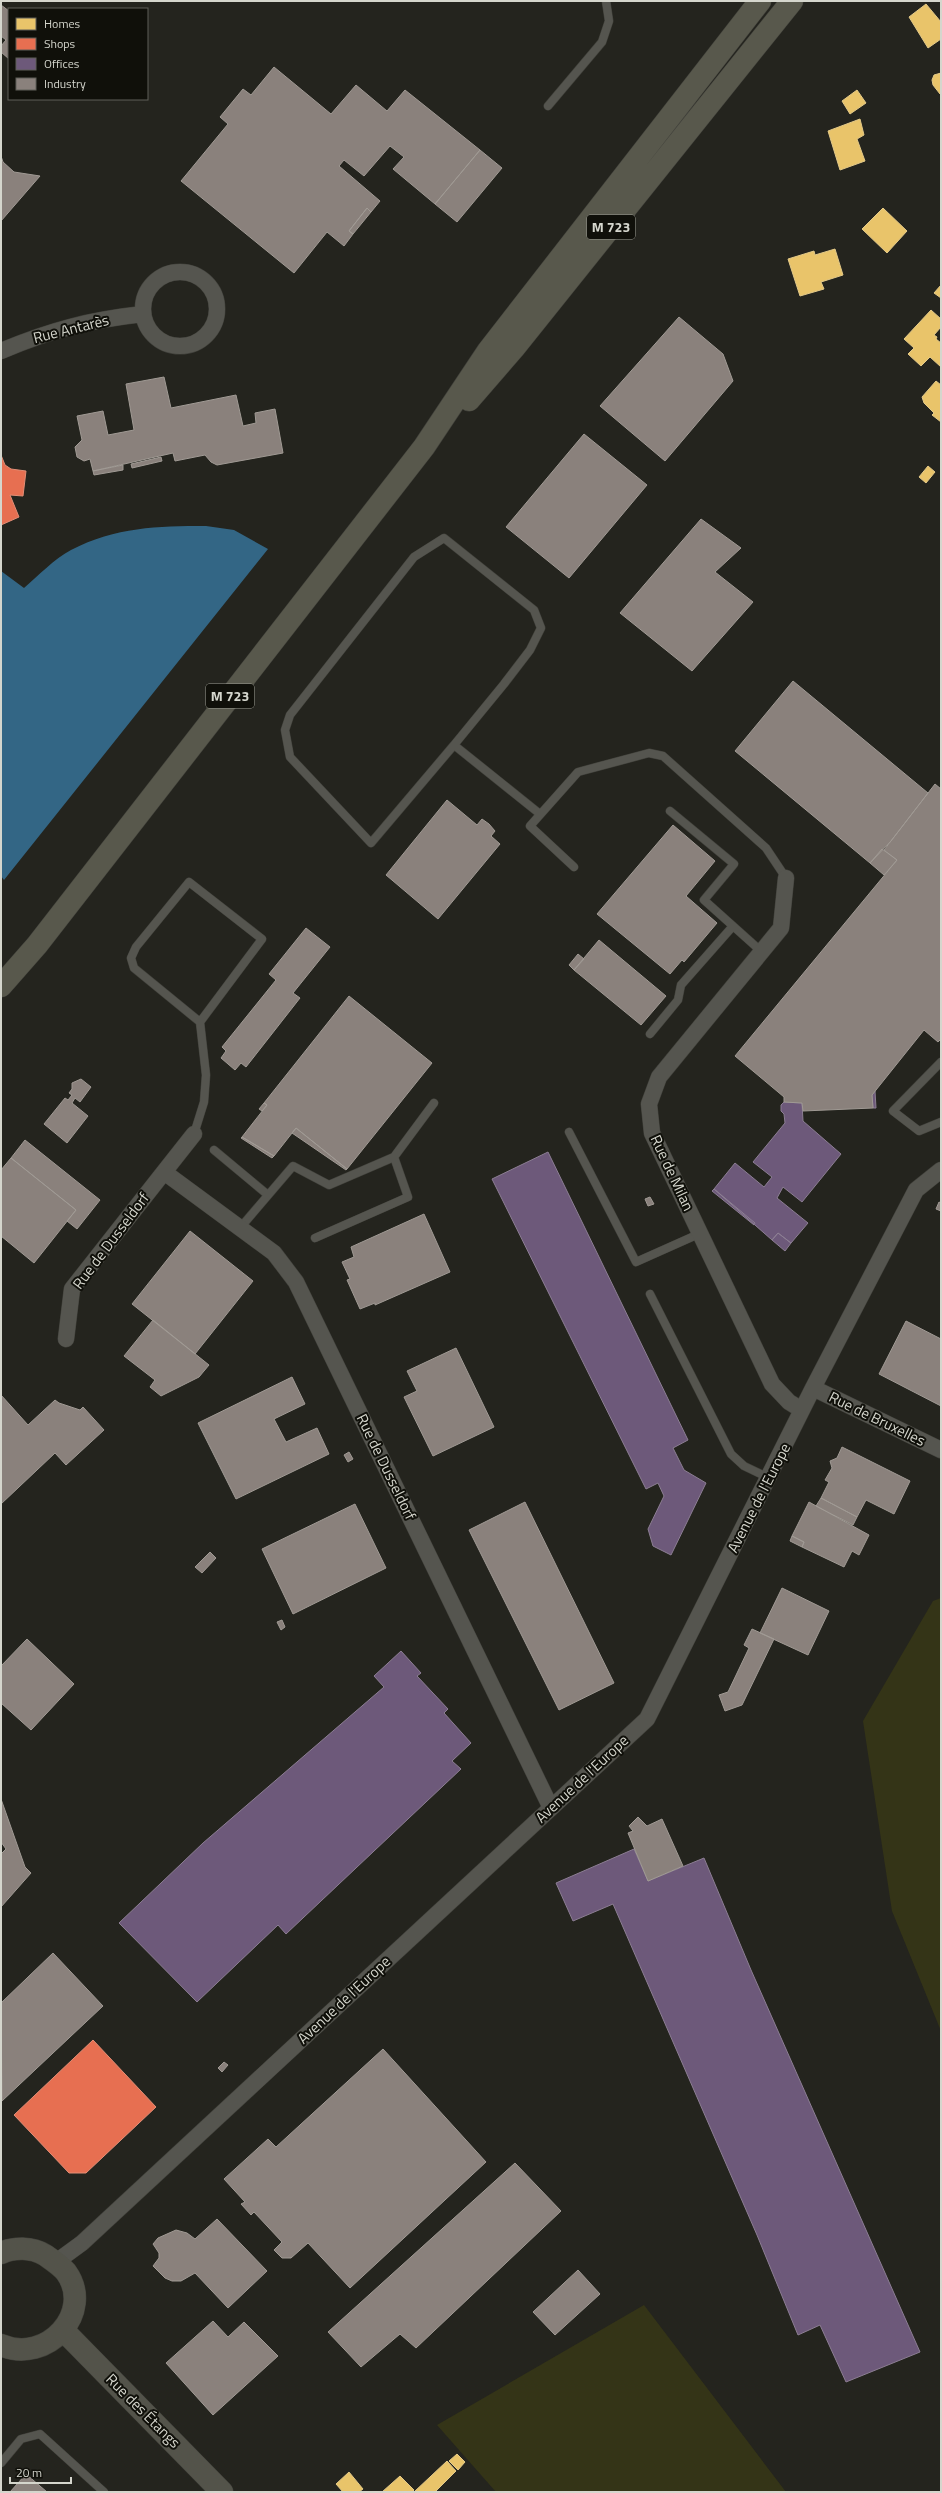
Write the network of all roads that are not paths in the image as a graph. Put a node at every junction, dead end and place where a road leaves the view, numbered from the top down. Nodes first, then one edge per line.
1 (606, 1) edge
2 (760, 1) edge
3 (792, 1) edge
4 (548, 106) dead end
5 (143, 314) junction
6 (1, 351) edge
7 (424, 448) junction
8 (454, 745) junction
9 (670, 811) dead end
10 (540, 814) junction
11 (574, 868) dead end
12 (786, 878) joint
13 (733, 926) junction
14 (36, 945) junction
15 (762, 952) junction
16 (1, 986) edge
17 (1, 998) edge
18 (200, 1022) junction
19 (650, 1034) dead end
20 (941, 1062) edge
21 (434, 1103) dead end
22 (941, 1122) edge
23 (569, 1132) dead end
24 (194, 1134) joint
25 (214, 1150) dead end
26 (394, 1157) junction
27 (941, 1170) edge
28 (164, 1172) junction
29 (268, 1195) junction
30 (240, 1228) junction
31 (701, 1233) junction
32 (316, 1238) dead end
33 (650, 1294) dead end
34 (66, 1338) dead end
35 (813, 1388) junction
36 (802, 1410) junction
37 (941, 1450) edge
38 (769, 1478) junction
39 (551, 1808) junction
40 (1, 2254) edge
41 (56, 2262) junction
42 (63, 2330) junction
43 (1, 2345) edge
44 (1, 2463) edge
45 (104, 2492) edge
46 (222, 2492) edge

1 - 4 lane
2 - 7 main road, M 723
3 - 7 main road, M 723
5 - 5 street
5 - 6 street, Rue Antarès
7 - 14 main road, M 723
8 - 8 lane
8 - 10 lane
9 - 13 lane
10 - 11 lane
10 - 12 lane
12 - 15 street, Rue de Milan
13 - 15 lane
13 - 19 lane
14 - 16 main road, M 723
14 - 17 main road, M 723
15 - 31 street, Rue de Milan
18 - 18 lane
18 - 24 lane
20 - 22 lane
21 - 26 lane
23 - 31 lane
24 - 28 street, Rue de Dusseldorf
25 - 29 lane
26 - 29 lane
26 - 32 lane
27 - 35 street, Avenue de l'Europe
28 - 30 street, Rue de Dusseldorf
28 - 34 street, Rue de Dusseldorf
29 - 30 lane
30 - 39 street, Rue de Dusseldorf
31 - 36 street, Rue de Milan
33 - 38 lane
35 - 36 street, Avenue de l'Europe
35 - 37 street, Rue de Bruxelles
36 - 38 street, Avenue de l'Europe
38 - 39 street, Avenue de l'Europe
39 - 41 street, Avenue de l'Europe
40 - 41 main road
41 - 42 main road
42 - 43 main road
42 - 46 main road, Rue des Étangs
44 - 45 lane

